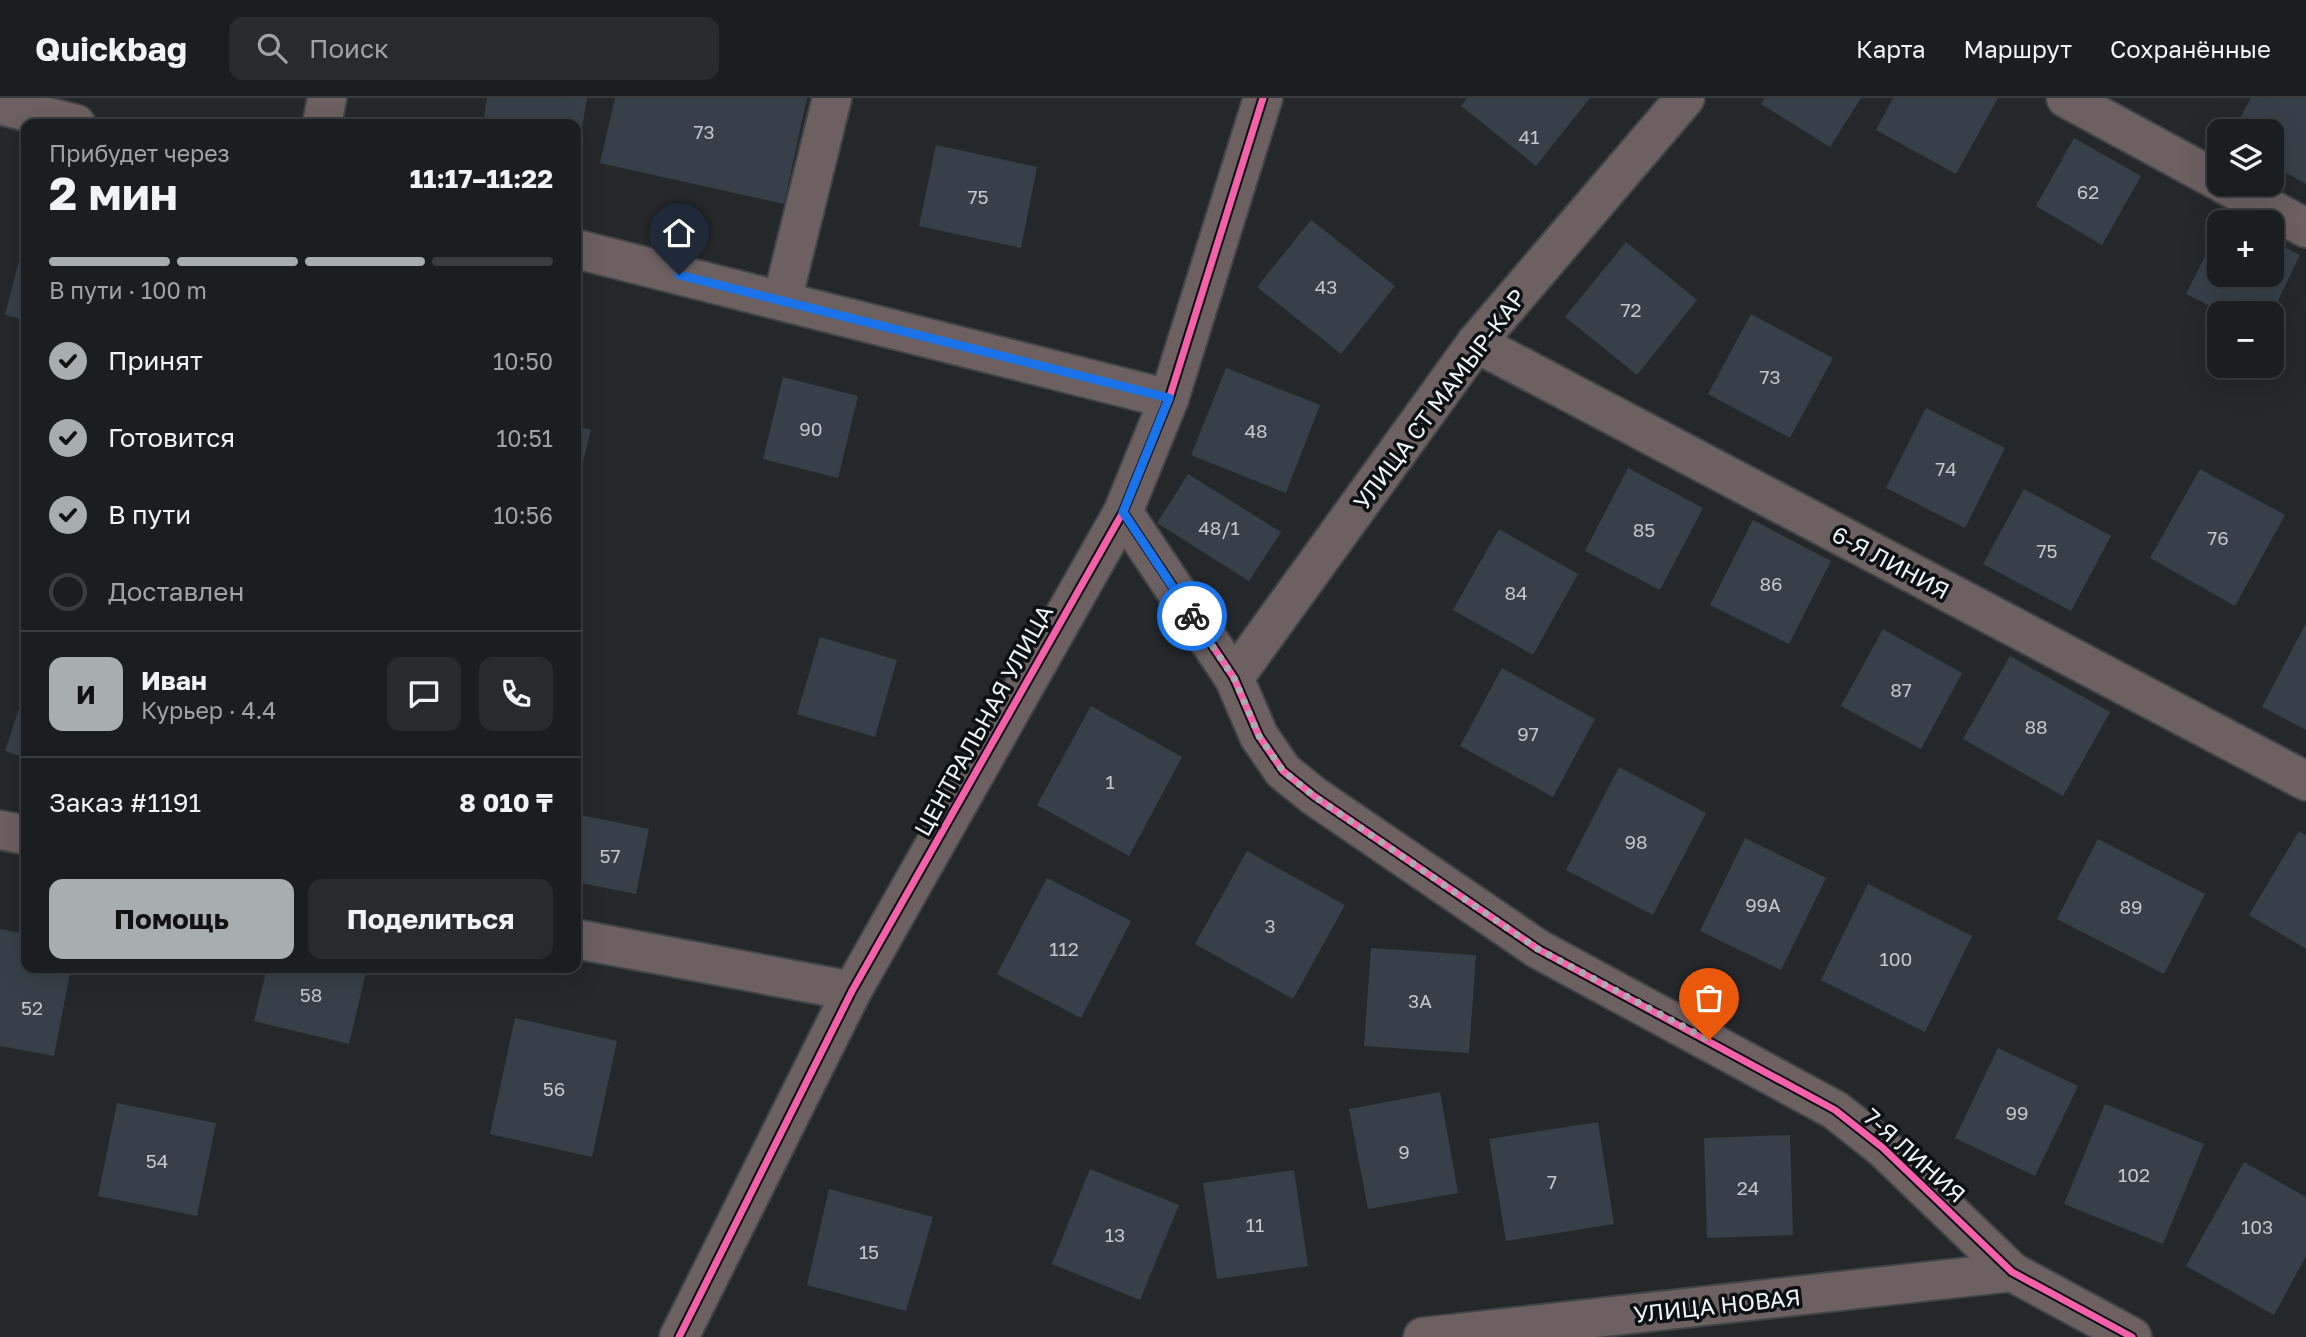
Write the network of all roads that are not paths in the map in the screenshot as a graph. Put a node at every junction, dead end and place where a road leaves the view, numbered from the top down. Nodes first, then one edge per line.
1 (327, 98) edge
2 (832, 98) edge
3 (1263, 98) edge
4 (1685, 98) edge
5 (2066, 98) edge
6 (0, 105) edge
7 (56, 119) edge
8 (322, 119) edge
9 (2207, 174) edge
10 (2246, 196) edge
11 (2306, 228) edge
12 (581, 250) edge
13 (782, 301) junction
14 (1476, 343) junction
15 (1169, 398) junction
16 (1123, 512) junction
17 (1234, 678) junction
18 (2306, 781) edge
19 (0, 830) edge
20 (21, 834) edge
21 (581, 940) edge
22 (852, 991) junction
23 (2012, 1272) junction
24 (679, 1337) edge
25 (1423, 1337) edge
26 (2132, 1337) edge

1 - 8 street
2 - 13 street
3 - 15 street, ЦЕНТРАЛЬНАЯ УЛИЦА
4 - 14 street, УЛИЦА СТ МАМЫР-КАР
5 - 9 street
6 - 7 street
10 - 11 street
12 - 13 street
13 - 15 street
14 - 17 street, УЛИЦА СТ МАМЫР-КАР
14 - 18 street, 6-Я ЛИНИЯ
15 - 16 street, ЦЕНТРАЛЬНАЯ УЛИЦА
16 - 17 street, 7-Я ЛИНИЯ
16 - 22 street, ЦЕНТРАЛЬНАЯ УЛИЦА
17 - 23 street, 7-Я ЛИНИЯ
19 - 20 street
21 - 22 street
22 - 24 street, ЦЕНТРАЛЬНАЯ УЛИЦА
23 - 25 street, УЛИЦА НОВАЯ
23 - 26 street, 7-Я ЛИНИЯ

